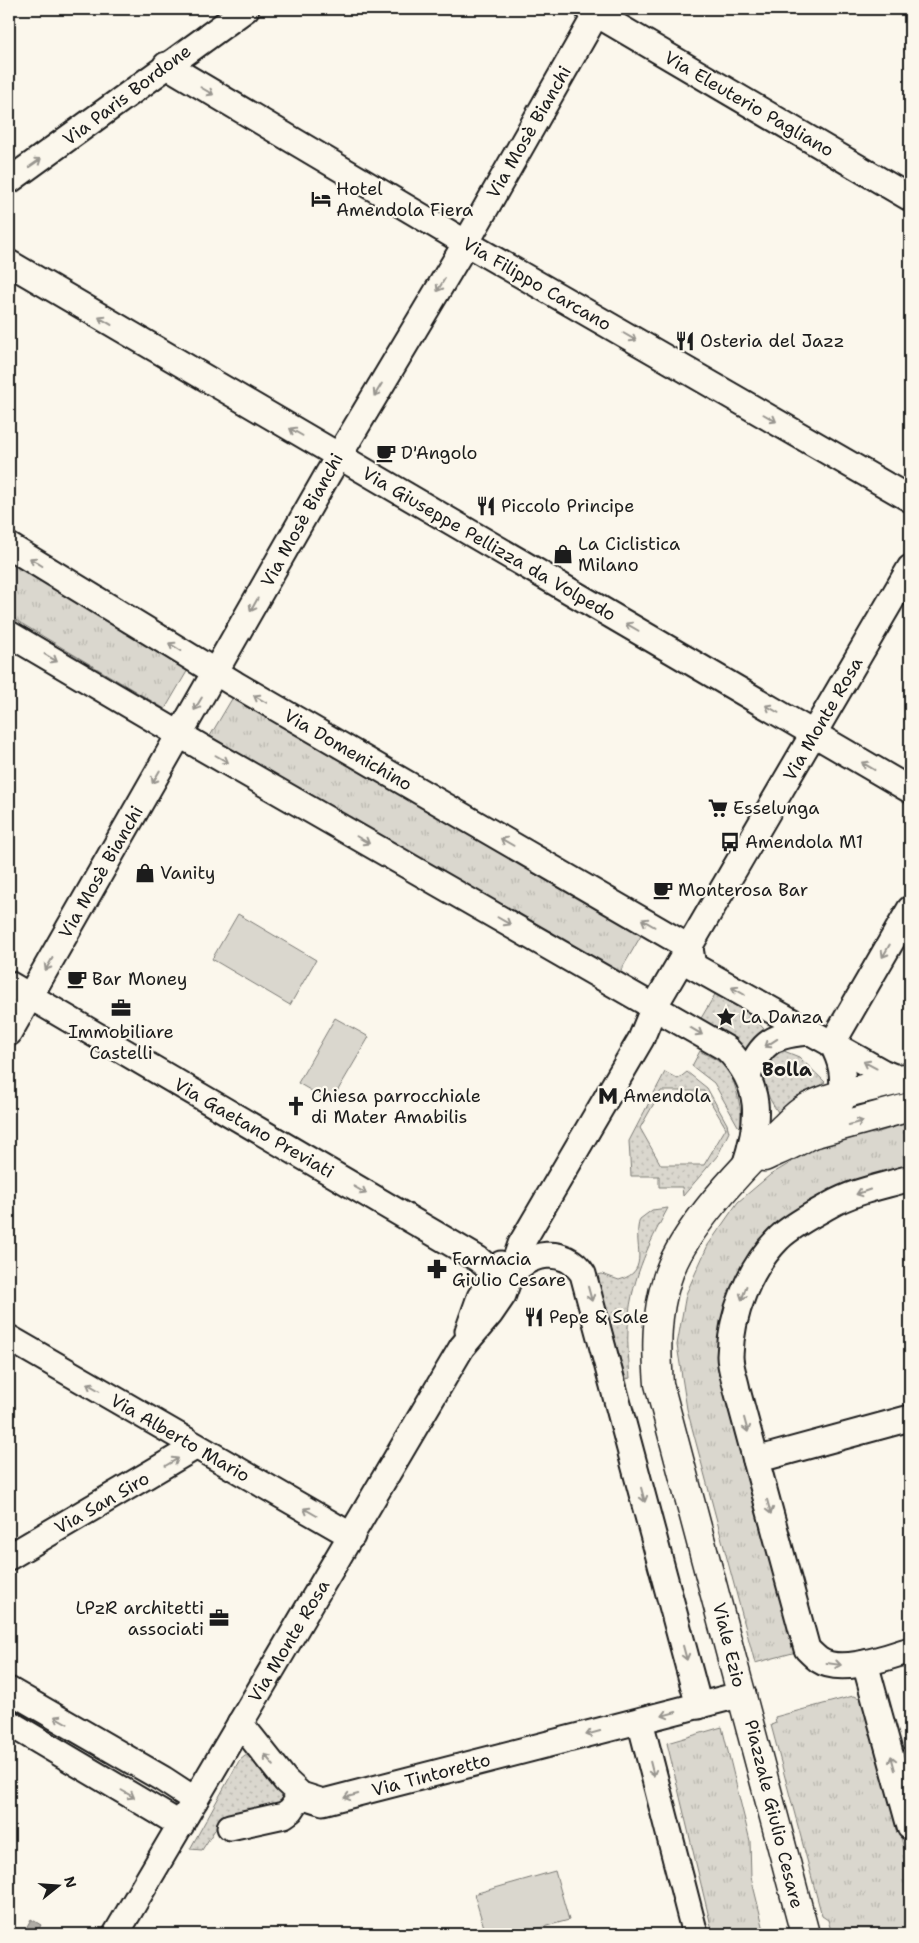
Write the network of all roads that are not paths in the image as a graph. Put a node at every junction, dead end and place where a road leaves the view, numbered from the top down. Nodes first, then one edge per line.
1 (246, 9) edge
2 (594, 10) edge
3 (166, 65) junction
4 (9, 181) edge
5 (910, 198) edge
6 (466, 243) junction
7 (9, 263) edge
8 (338, 456) junction
9 (910, 499) edge
10 (9, 546) edge
11 (910, 568) edge
12 (9, 634) edge
13 (216, 673) junction
14 (814, 734) junction
15 (180, 735) junction
16 (910, 790) edge
17 (910, 909) edge
18 (690, 948) junction
19 (9, 984) edge
20 (31, 996) junction
21 (654, 1007) junction
22 (9, 1033) edge
23 (821, 1038) junction
24 (748, 1076) junction
25 (910, 1077) edge
26 (842, 1096) junction
27 (910, 1107) edge
28 (756, 1109) junction
29 (794, 1137) junction
30 (744, 1166) junction
31 (910, 1178) edge
32 (500, 1278) junction
33 (9, 1338) edge
34 (910, 1418) edge
35 (195, 1447) junction
36 (756, 1460) junction
37 (352, 1536) junction
38 (9, 1557) edge
39 (910, 1650) edge
40 (866, 1663) junction
41 (9, 1690) edge
42 (743, 1694) junction
43 (699, 1706) junction
44 (640, 1721) junction
45 (9, 1723) edge
46 (240, 1724) junction
47 (103, 1744) junction
48 (86, 1769) junction
49 (301, 1795) junction
50 (195, 1800) junction
51 (180, 1825) junction
52 (230, 1827) dead end
53 (910, 1827) edge
54 (116, 1934) edge
55 (695, 1934) edge
56 (804, 1934) edge

1 - 3 street, Via Paris Bordone
2 - 5 street, Via Eleuterio Pagliano
2 - 6 street, Via Mosè Bianchi
4 -> 3 street, Via Paris Bordone
3 -> 6 street, Via Filippo Carcano
6 -> 8 street, Via Mosè Bianchi
6 -> 9 street, Via Filippo Carcano
8 -> 7 street, Via Giuseppe Pellizza da Volpedo
8 -> 13 street, Via Mosè Bianchi
14 -> 8 street, Via Giuseppe Pellizza da Volpedo
13 -> 10 street, Via Domenichino
11 - 14 street, Via Monte Rosa
12 -> 15 street
13 -> 15 street, Via Mosè Bianchi
18 -> 13 street, Via Domenichino
16 -> 14 street, Via Giuseppe Pellizza da Volpedo
14 - 18 street, Via Monte Rosa
15 -> 20 street, Via Mosè Bianchi
15 -> 21 street
17 -> 23 street
18 - 21 street, Via Monte Rosa
23 -> 18 street
19 - 20 street, Via Gaetano Previati
20 - 22 street, Via Mosè Bianchi
20 -> 32 street, Via Gaetano Previati
21 -> 24 street
21 - 32 street, Via Monte Rosa
23 -> 24 street
25 -> 23 street
23 - 26 street
24 - 28 street
25 - 26 main road
26 - 29 main road
29 -> 27 main road
28 - 29 street
28 - 30 street
29 - 30 main road
30 - 42 main road, Viale Ezio
31 -> 36 street
32 - 37 street, Via Monte Rosa
32 -> 43 street
35 -> 33 street, Via Alberto Mario
34 - 36 street
37 -> 35 street, Via Alberto Mario
38 -> 35 street, Via San Siro
36 -> 40 street
37 - 46 street, Via Monte Rosa
39 - 40 street
53 -> 40 street
47 -> 41 street
42 - 43 street, Viale Ezio
42 - 56 main road, Piazzale Giulio Cesare
43 -> 44 street
44 -> 49 street, Via Tintoretto
44 -> 55 street
45 - 48 street
49 -> 46 street
46 - 50 street, Via Monte Rosa
47 - 48 street
47 - 50 street
48 -> 51 street
49 - 52 street
50 - 51 street, Via Monte Rosa
51 - 54 street, Via Monte Rosa

